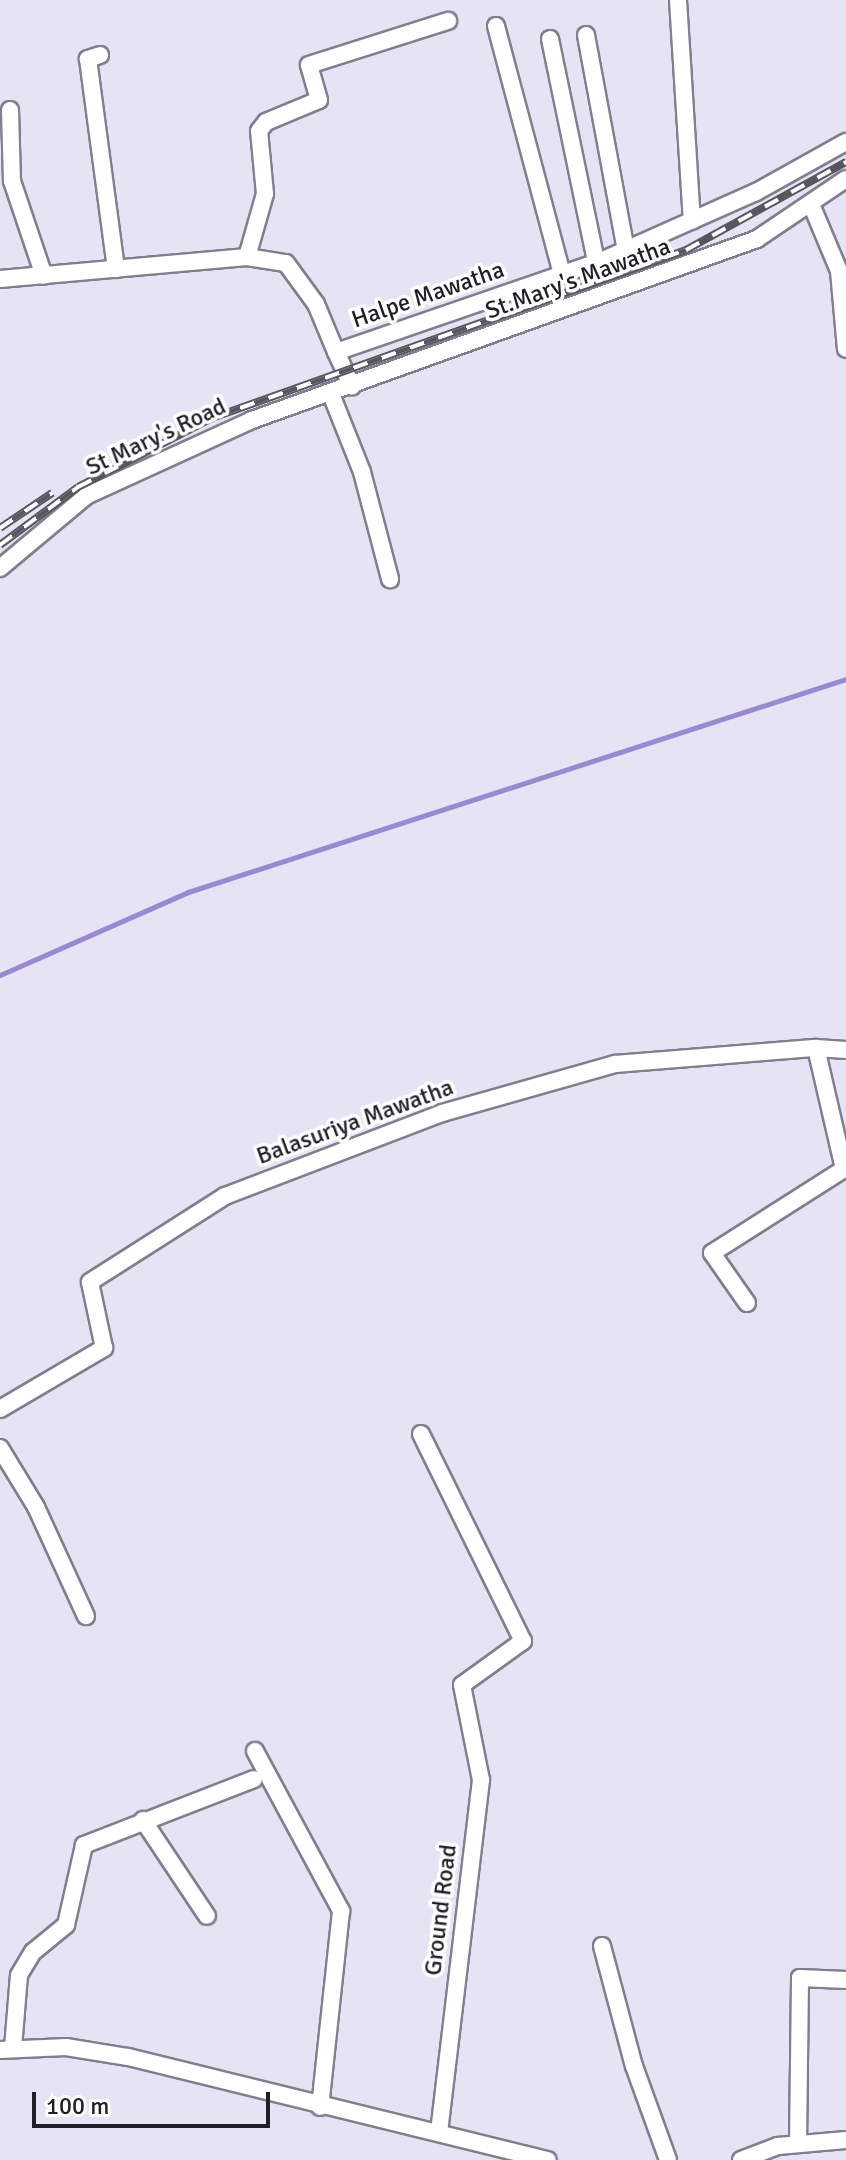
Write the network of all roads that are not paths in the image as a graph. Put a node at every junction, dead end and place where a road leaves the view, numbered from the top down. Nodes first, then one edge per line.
1 (678, 0) edge
2 (448, 21) dead end
3 (496, 26) dead end
4 (586, 35) dead end
5 (550, 39) dead end
6 (100, 55) dead end
7 (10, 110) dead end
8 (846, 142) edge
9 (6, 155) edge
10 (846, 179) edge
11 (811, 204) junction
12 (692, 221) junction
13 (626, 250) junction
14 (247, 257) junction
15 (596, 262) junction
16 (116, 269) junction
17 (562, 274) junction
18 (44, 276) junction
19 (0, 279) edge
20 (846, 349) edge
21 (336, 352) junction
22 (352, 387) junction
23 (331, 394) junction
24 (0, 568) edge
25 (390, 579) dead end
26 (816, 1048) junction
27 (846, 1050) edge
28 (747, 1303) dead end
29 (0, 1409) edge
30 (421, 1434) dead end
31 (0, 1448) edge
32 (86, 1616) dead end
33 (255, 1751) dead end
34 (254, 1779) dead end
35 (143, 1820) junction
36 (207, 1916) dead end
37 (602, 1946) dead end
38 (846, 1980) edge
39 (7, 2049) edge
40 (320, 2107) junction
41 (439, 2131) junction
42 (846, 2140) edge
43 (798, 2144) junction
44 (548, 2160) edge
45 (668, 2160) edge
46 (741, 2160) edge

1 - 12 street
2 - 14 street
3 - 17 street
4 - 13 street
5 - 15 street
6 - 16 street
7 - 9 street
8 - 12 street, Halpe Mawatha
9 - 18 street
10 - 11 street, St.Mary's Mawatha
11 - 20 street
11 - 22 street, St.Mary's Mawatha
12 - 13 street, Halpe Mawatha
13 - 15 street, Halpe Mawatha
14 - 16 street, Halpe Mawatha
14 - 21 street, Halpe Mawatha
15 - 17 street, Halpe Mawatha
16 - 18 street, Halpe Mawatha
17 - 21 street, Halpe Mawatha
18 - 19 street, Halpe Mawatha
21 - 22 street
22 - 23 street, St Mary's Road
23 - 24 street, St Mary's Road
23 - 25 street
26 - 27 street, Balasuriya Mawatha
26 - 28 street
26 - 29 street, Balasuriya Mawatha
30 - 41 street, Ground Road
31 - 32 street
33 - 40 street
34 - 35 street
35 - 36 street
35 - 39 street
37 - 45 street
38 - 43 street
39 - 40 street
40 - 41 street
41 - 44 street
42 - 43 street
43 - 46 street

